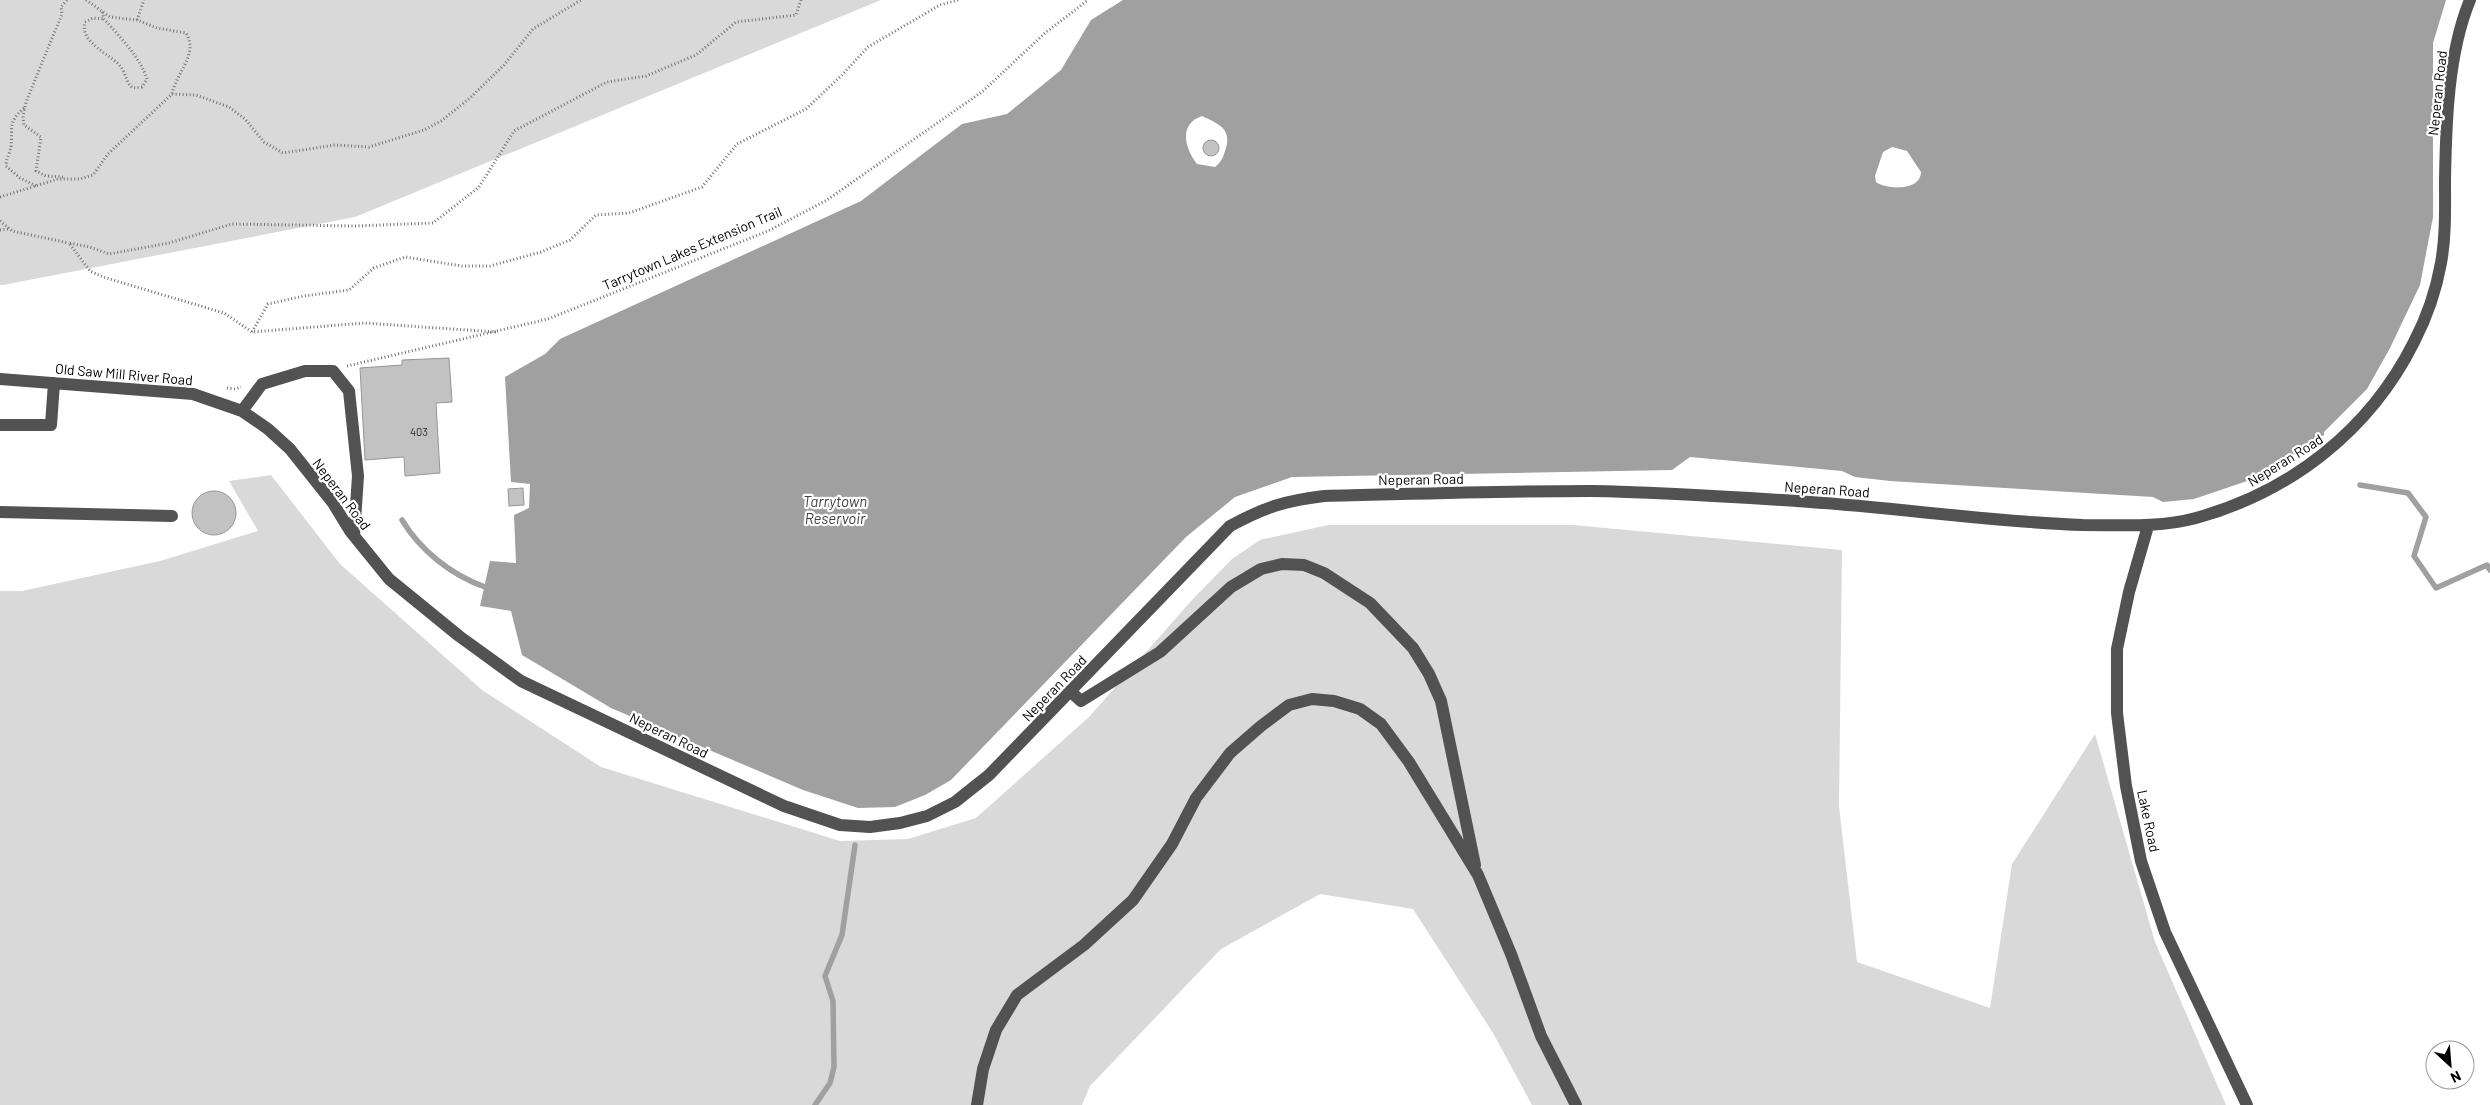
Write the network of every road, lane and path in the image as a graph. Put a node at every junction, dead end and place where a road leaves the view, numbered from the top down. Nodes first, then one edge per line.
1 (67, 0) edge
2 (86, 0) edge
3 (144, 0) edge
4 (581, 0) edge
5 (801, 0) edge
6 (958, 0) edge
7 (1088, 0) edge
8 (2470, 0) edge
9 (102, 12) junction
10 (104, 19) junction
11 (136, 20) junction
12 (172, 94) junction
13 (24, 107) junction
14 (66, 178) junction
15 (36, 186) junction
16 (0, 197) edge
17 (0, 221) edge
18 (8, 229) junction
19 (0, 230) edge
20 (69, 243) junction
21 (252, 332) junction
22 (496, 332) junction
23 (333, 371) junction
24 (0, 379) edge
25 (54, 383) junction
26 (242, 411) junction
27 (0, 425) edge
28 (268, 429) joint
29 (0, 512) edge
30 (172, 516) dead end
31 (2148, 526) junction
32 (354, 536) junction
33 (1071, 692) junction
34 (1478, 875) junction
35 (977, 1105) edge
36 (1576, 1105) edge
37 (2247, 1105) edge

1 - 13 path
2 - 9 path
3 - 11 path
4 - 12 path
5 - 20 path
6 - 21 path
7 - 22 path, Tarrytown Lakes Extension Trail
8 - 31 street, Neperan Road
9 - 10 path
9 - 11 path
10 - 10 path
11 - 12 path
12 - 14 path
13 - 14 path
13 - 15 path
14 - 15 path
15 - 16 path
17 - 18 path
18 - 19 path
18 - 20 path
20 - 21 path
21 - 22 path
22 - 23 path, Tarrytown Lakes Extension Trail
23 - 26 street
23 - 32 street
24 - 25 street, Old Saw Mill River Road
25 - 26 street, Old Saw Mill River Road
25 - 27 street
26 - 28 street, Old Saw Mill River Road
28 - 32 street, Neperan Road
29 - 30 street
31 - 33 street, Neperan Road
31 - 37 street, Lake Road
32 - 33 street, Neperan Road
33 - 34 street
34 - 35 street
34 - 36 street

